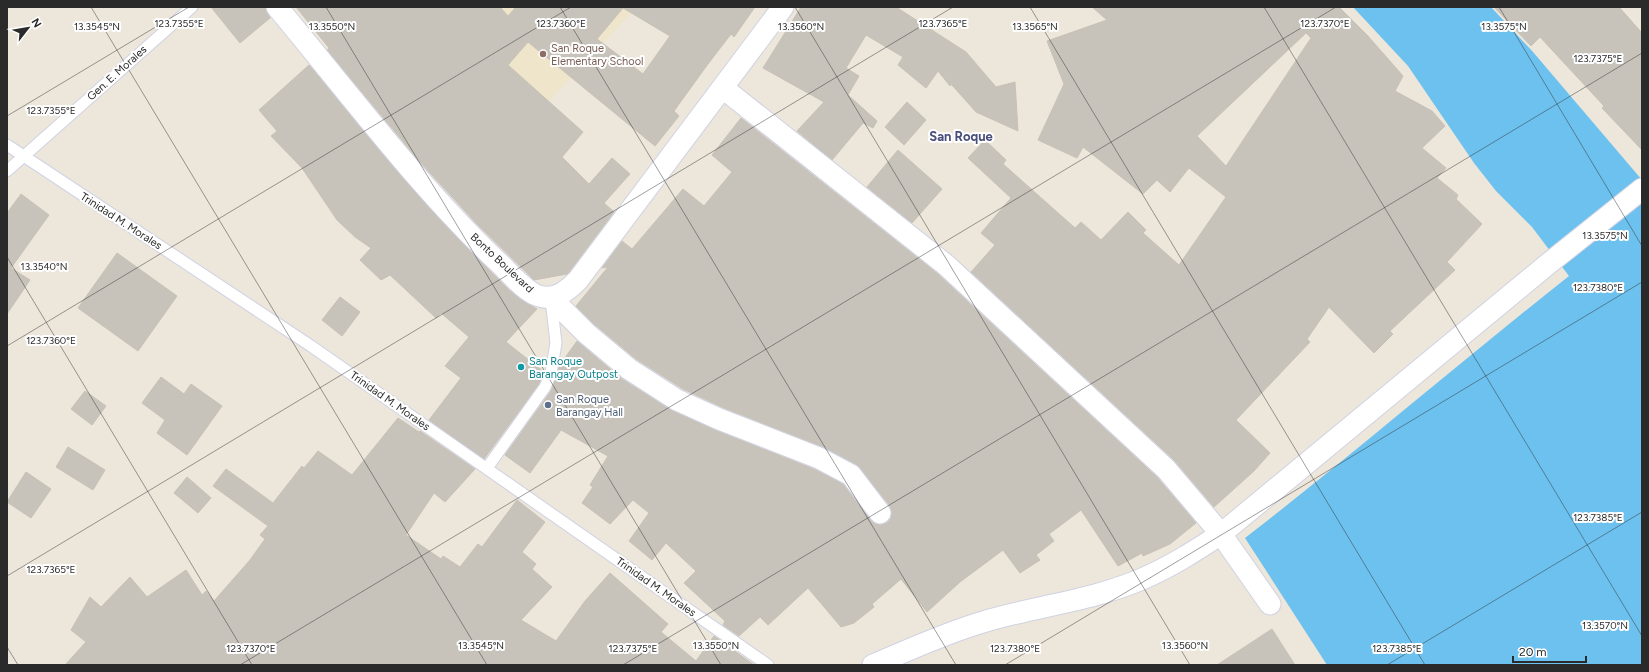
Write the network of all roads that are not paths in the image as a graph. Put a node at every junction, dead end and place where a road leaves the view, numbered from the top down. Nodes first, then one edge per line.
1 (192, 7) edge
2 (277, 7) edge
3 (783, 7) edge
4 (723, 88) junction
5 (7, 145) edge
6 (22, 157) junction
7 (7, 171) edge
8 (1642, 189) edge
9 (551, 298) junction
10 (487, 468) junction
11 (880, 513) dead end
12 (1221, 534) junction
13 (1270, 604) dead end
14 (768, 665) edge
15 (873, 665) edge

1 - 6 lane, Gen. E. Morales
2 - 9 street, Bonto Boulevard
3 - 4 street
4 - 9 street
4 - 12 street
5 - 6 lane, Trinidad M. Morales
6 - 7 lane, Gen. E. Morales
6 - 10 lane, Trinidad M. Morales
8 - 12 street
9 - 10 lane
9 - 11 street
10 - 14 lane, Trinidad M. Morales
12 - 13 street
12 - 15 street

